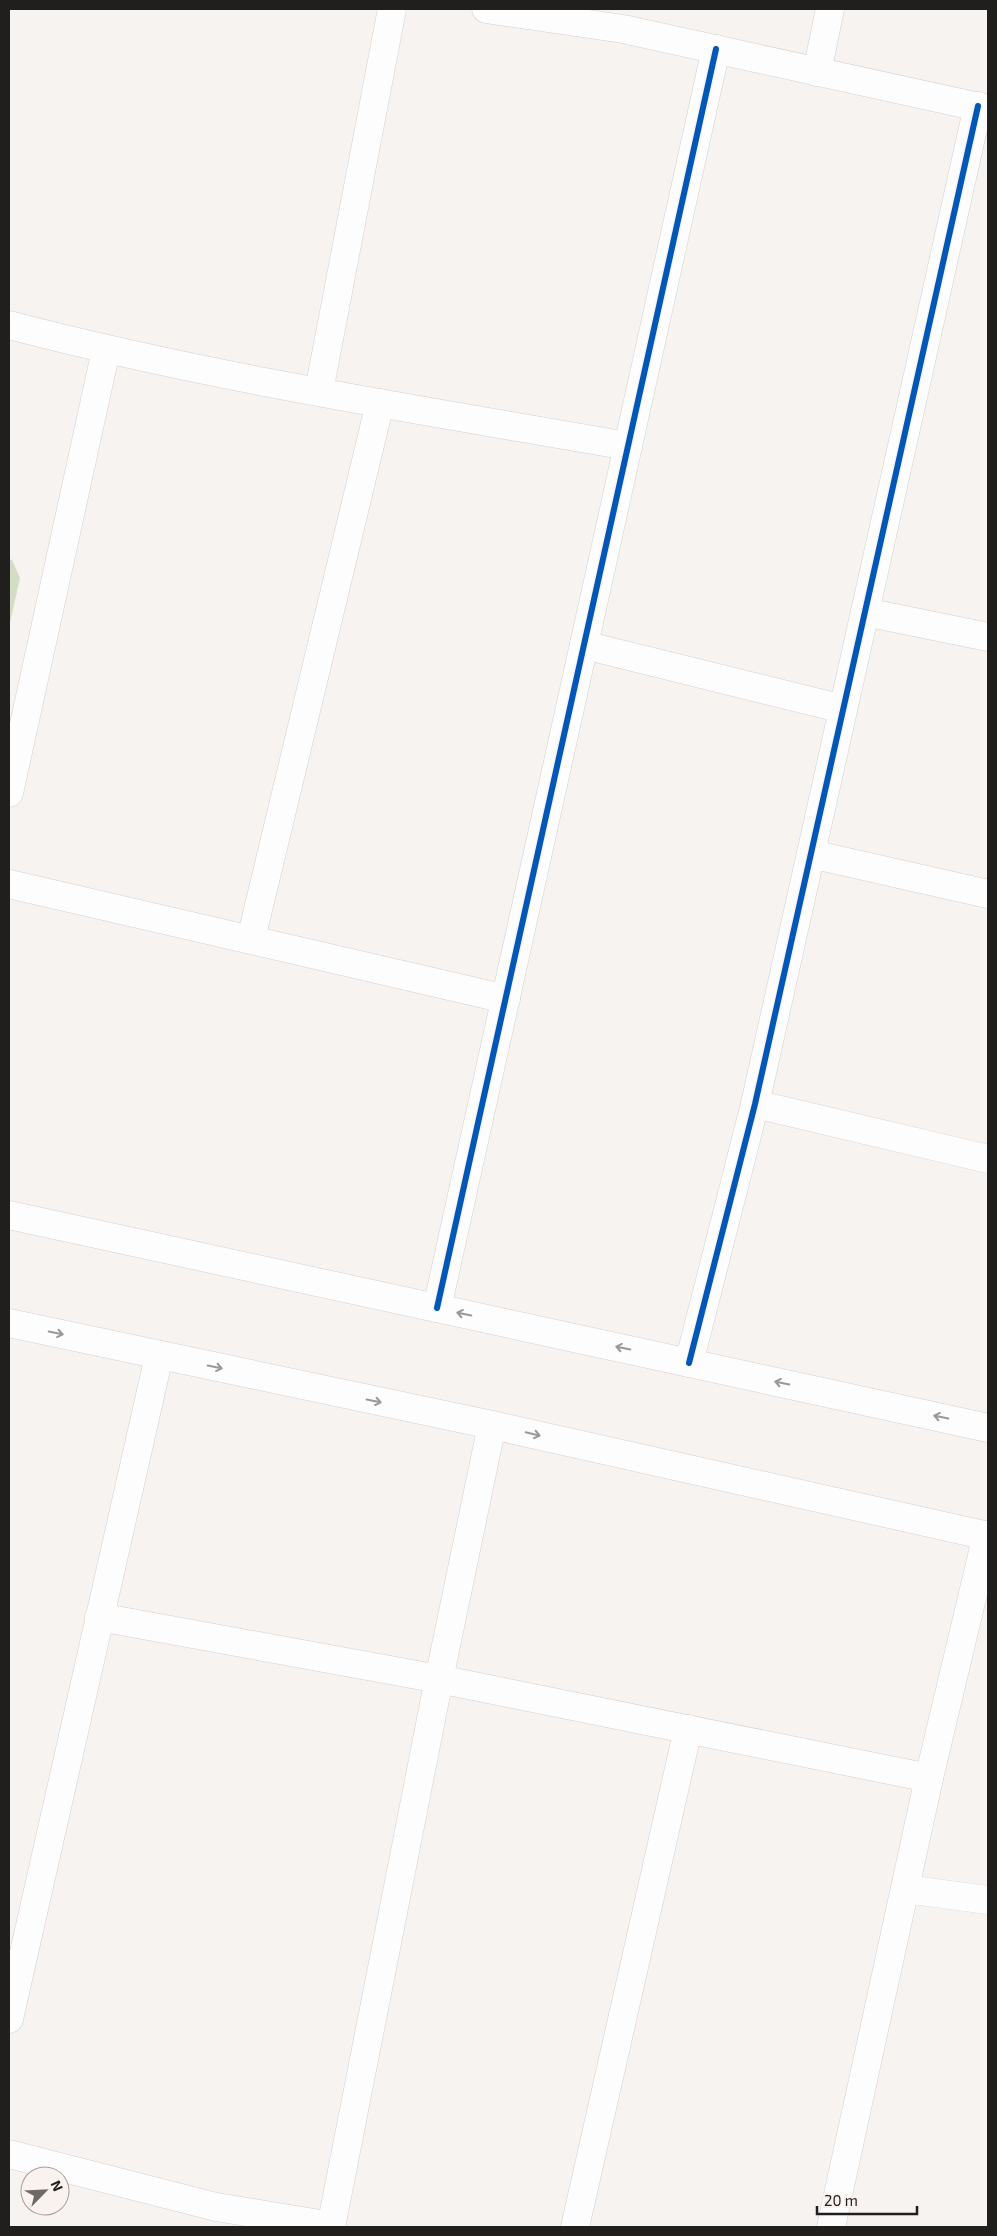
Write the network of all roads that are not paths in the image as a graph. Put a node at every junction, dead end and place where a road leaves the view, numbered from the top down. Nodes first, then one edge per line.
1 (392, 9) edge
2 (486, 9) edge
3 (830, 9) edge
4 (625, 19) edge
5 (716, 50) junction
6 (817, 72) junction
7 (983, 107) edge
8 (9, 325) edge
9 (106, 350) junction
10 (319, 391) junction
11 (380, 403) junction
12 (628, 446) junction
13 (865, 612) junction
14 (988, 637) edge
15 (584, 645) junction
16 (843, 709) junction
17 (9, 793) edge
18 (811, 854) junction
19 (9, 884) edge
20 (988, 894) edge
21 (251, 939) junction
22 (506, 999) junction
23 (755, 1104) junction
24 (988, 1159) edge
25 (9, 1215) edge
26 (437, 1308) junction
27 (9, 1323) edge
28 (159, 1356) junction
29 (689, 1363) junction
30 (492, 1425) junction
31 (988, 1428) edge
32 (988, 1535) edge
33 (99, 1617) junction
34 (439, 1679) junction
35 (688, 1729) junction
36 (929, 1778) junction
37 (905, 1889) junction
38 (988, 1900) edge
39 (9, 2019) edge
40 (9, 2154) edge
41 (214, 2217) edge
42 (332, 2227) edge
43 (575, 2227) edge
44 (831, 2227) edge

1 - 10 street
2 - 4 street
3 - 6 street
4 - 5 street
5 - 6 street
5 - 12 street
6 - 7 street
7 - 13 street
8 - 9 street
9 - 10 street
9 - 17 street
10 - 11 street
11 - 12 street
11 - 21 street
12 - 15 street
13 - 14 street
13 - 16 street
15 - 16 street
15 - 22 street
16 - 18 street
18 - 20 street
18 - 23 street
19 - 21 street
21 - 22 street
22 - 26 street
23 - 24 street
23 - 29 street
25 - 26 street
29 -> 26 street
27 -> 28 street
28 -> 30 street
28 - 33 street
31 -> 29 street
30 -> 32 street
30 - 34 street
32 - 36 street
33 - 34 street
33 - 39 street
34 - 35 street
34 - 42 street
35 - 36 street
35 - 43 street
36 - 37 street
37 - 38 street
37 - 44 street
40 - 41 street
41 - 42 street

